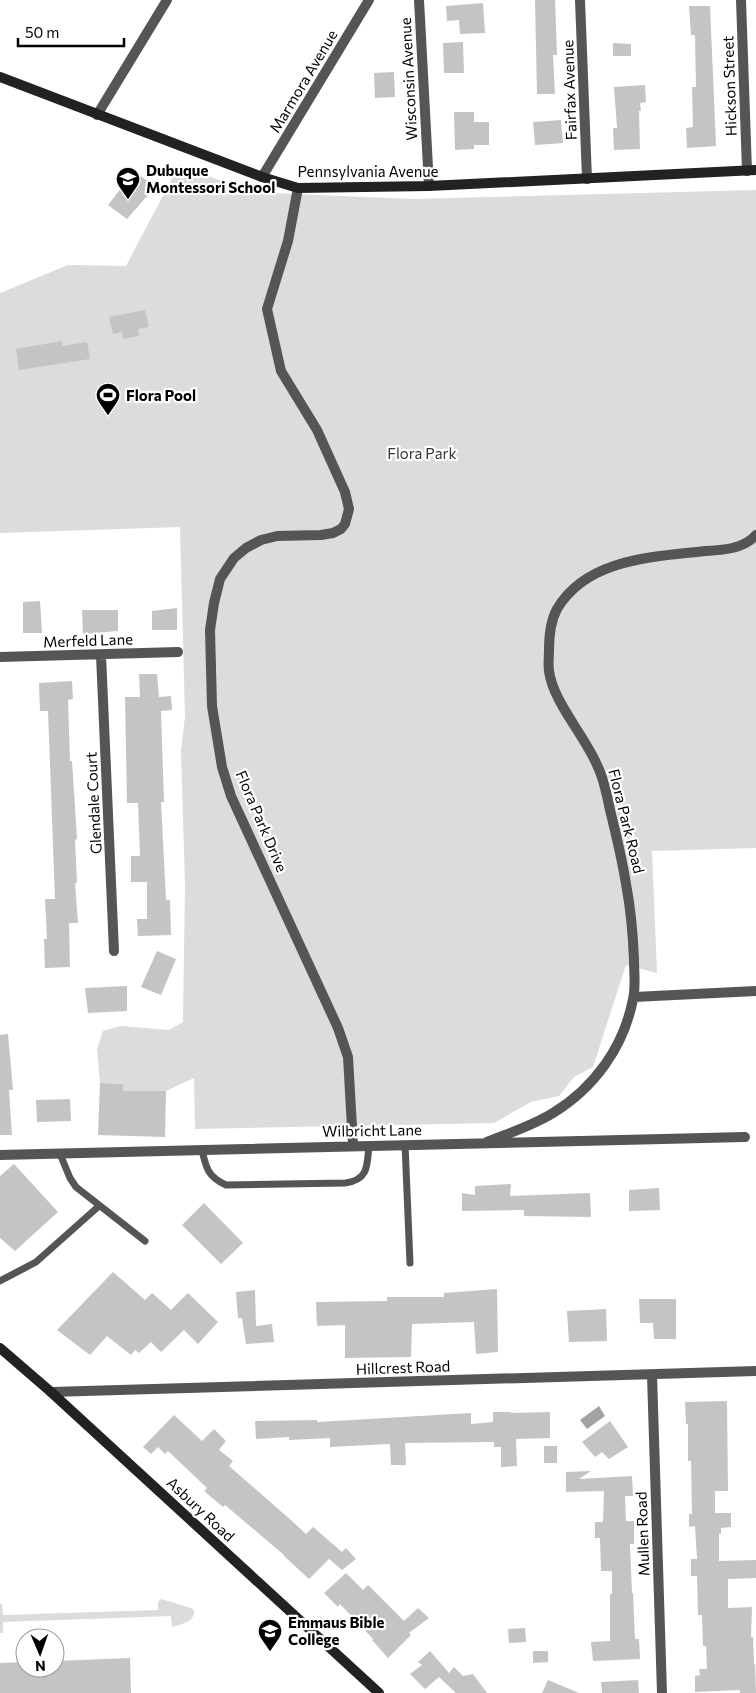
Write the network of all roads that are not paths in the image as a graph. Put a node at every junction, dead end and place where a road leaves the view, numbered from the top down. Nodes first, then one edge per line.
1 (166, 0) edge
2 (369, 0) edge
3 (419, 0) edge
4 (580, 0) edge
5 (741, 0) edge
6 (0, 77) edge
7 (97, 115) junction
8 (751, 170) edge
9 (262, 177) junction
10 (587, 179) junction
11 (429, 186) junction
12 (298, 188) junction
13 (756, 535) edge
14 (178, 652) dead end
15 (101, 654) junction
16 (0, 657) edge
17 (114, 951) dead end
18 (756, 991) edge
19 (634, 997) junction
20 (745, 1137) dead end
21 (487, 1142) junction
22 (405, 1144) junction
23 (352, 1145) junction
24 (369, 1145) junction
25 (202, 1150) junction
26 (60, 1154) junction
27 (0, 1155) edge
28 (99, 1206) junction
29 (144, 1241) dead end
30 (410, 1262) dead end
31 (0, 1281) edge
32 (0, 1348) edge
33 (756, 1371) edge
34 (652, 1375) junction
35 (51, 1392) junction
36 (379, 1693) edge
37 (662, 1693) edge

1 - 7 street
2 - 9 street, Marmora Avenue
3 - 11 street, Wisconsin Avenue
4 - 10 street, Fairfax Avenue
5 - 8 street, Hickson Street
6 - 7 main road, Pennsylvania Avenue
7 - 9 main road, Pennsylvania Avenue
8 - 10 main road, Pennsylvania Avenue
9 - 12 main road, Pennsylvania Avenue
10 - 11 main road, Pennsylvania Avenue
11 - 12 main road, Pennsylvania Avenue
12 - 23 street, Flora Park Drive
13 - 19 street, Flora Park Road
14 - 15 street, Merfeld Lane
15 - 16 street, Merfeld Lane
15 - 17 street, Glendale Court
18 - 19 street
19 - 21 street, Flora Park Road
20 - 21 street, Wilbricht Lane
21 - 22 street, Wilbricht Lane
22 - 24 street, Wilbricht Lane
22 - 30 lane
23 - 24 street, Wilbricht Lane
23 - 25 street, Wilbricht Lane
24 - 25 lane
25 - 26 street, Wilbricht Lane
26 - 27 street, Wilbricht Lane
26 - 28 lane
28 - 29 lane
28 - 31 lane
32 - 35 main road, Asbury Road
33 - 34 street, Hillcrest Road
34 - 35 street, Hillcrest Road
34 - 37 street, Mullen Road
35 - 36 main road, Asbury Road

